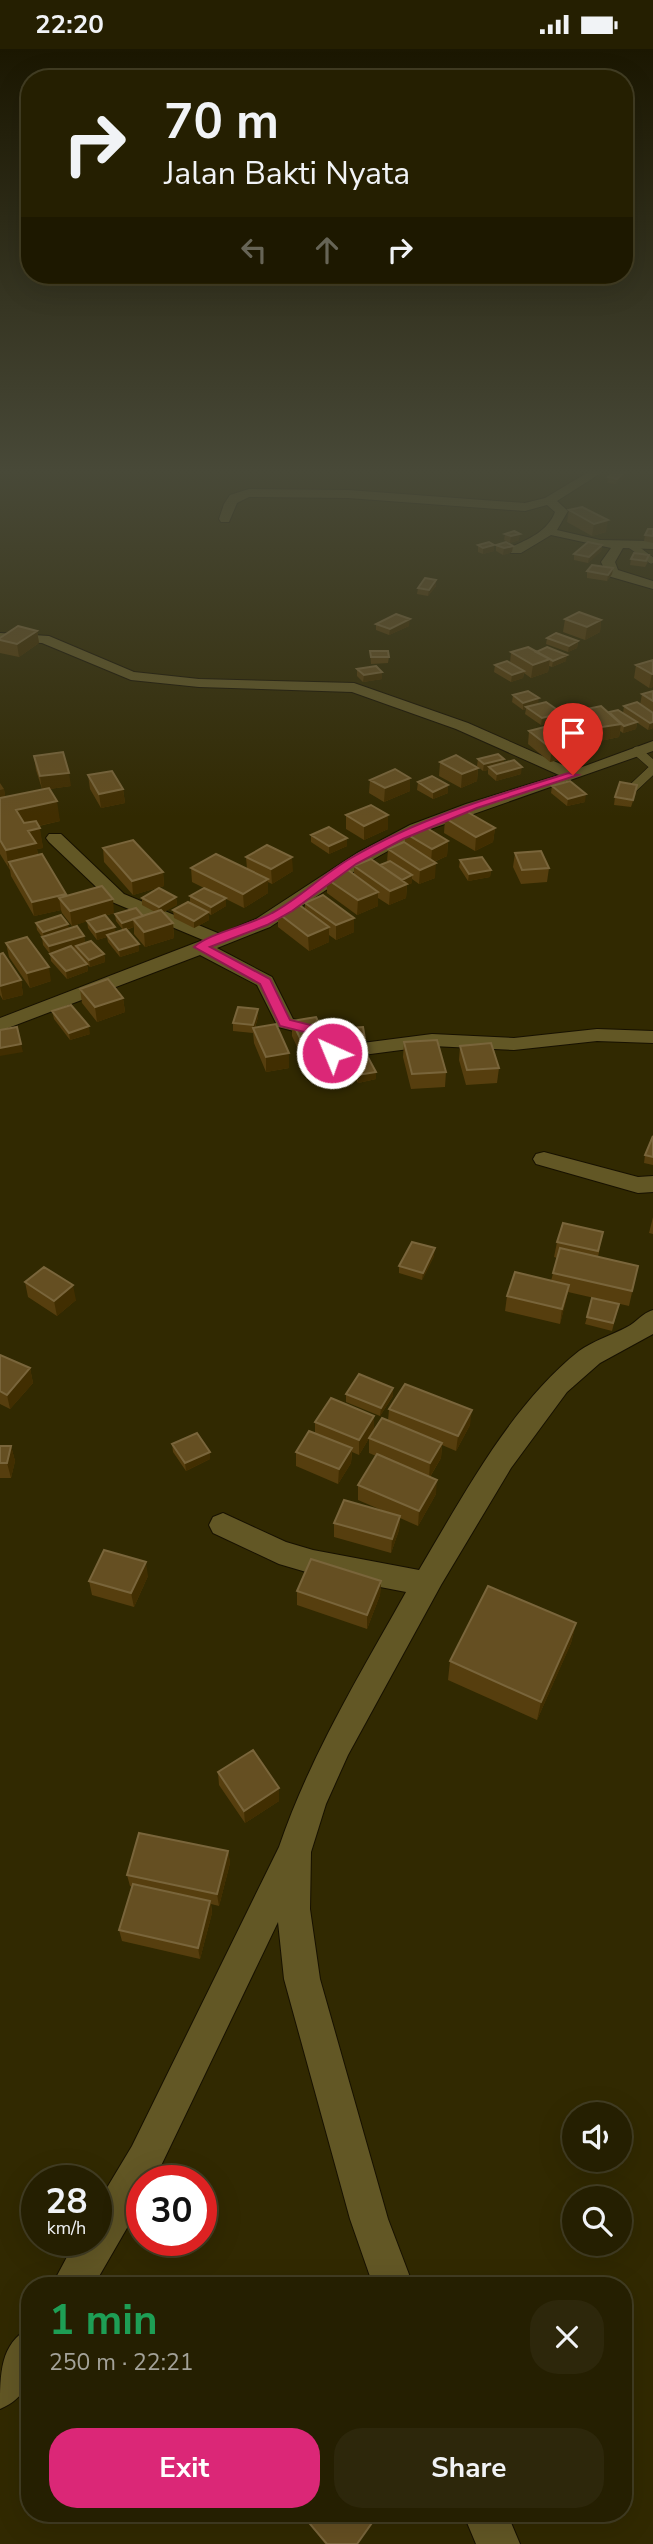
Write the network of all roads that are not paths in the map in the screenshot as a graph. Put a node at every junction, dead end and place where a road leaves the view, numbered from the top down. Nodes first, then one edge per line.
1 (0, 637) edge
2 (645, 748) edge
3 (653, 767) edge
4 (573, 775) junction
5 (634, 787) edge
6 (55, 838) dead end
7 (209, 944) junction
8 (0, 1025) edge
9 (653, 1037) edge
10 (544, 1159) dead end
11 (653, 1184) edge
12 (653, 1319) edge
13 (223, 1525) dead end
14 (427, 1584) junction
15 (293, 1852) junction
16 (77, 2277) edge
17 (390, 2277) edge
18 (21, 2360) edge
19 (0, 2388) edge
20 (489, 2522) edge
21 (498, 2544) edge

1 - 4 street
2 - 3 lane
2 - 4 street
3 - 5 lane
4 - 7 street
6 - 7 street
7 - 8 street
7 - 9 street
10 - 11 street
12 - 14 street
13 - 14 street
14 - 15 street
15 - 16 street
15 - 17 street
18 - 19 street
20 - 21 street

